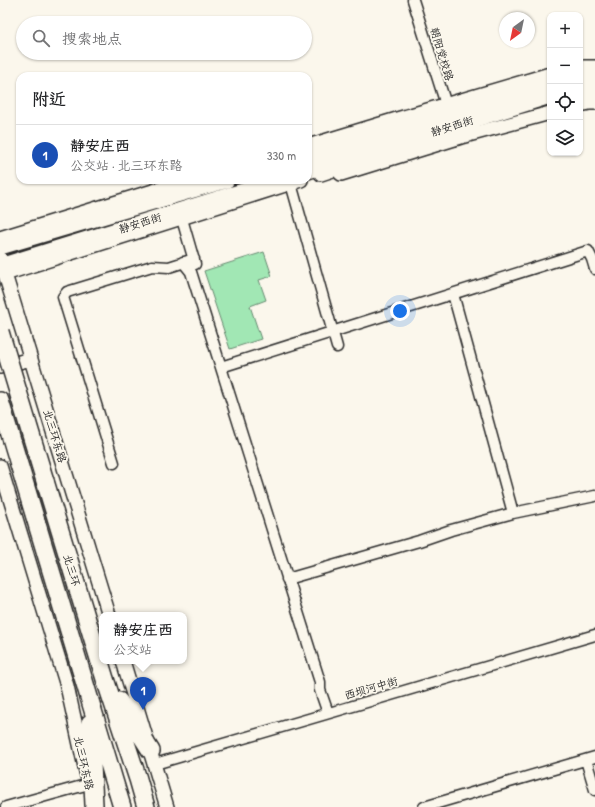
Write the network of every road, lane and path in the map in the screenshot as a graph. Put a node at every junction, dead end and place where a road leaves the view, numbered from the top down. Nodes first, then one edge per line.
1 (413, 0) edge
2 (583, 67) edge
3 (595, 67) edge
4 (547, 75) edge
5 (583, 79) edge
6 (595, 80) edge
7 (547, 85) edge
8 (583, 91) edge
9 (595, 92) edge
10 (547, 97) edge
11 (595, 103) edge
12 (583, 104) edge
13 (447, 110) junction
14 (547, 114) edge
15 (312, 145) edge
16 (312, 155) edge
17 (312, 170) edge
18 (312, 177) edge
19 (280, 184) edge
20 (291, 184) edge
21 (193, 185) edge
22 (180, 214) junction
23 (0, 238) edge
24 (0, 247) edge
25 (183, 262) junction
26 (2, 266) edge
27 (595, 269) edge
28 (453, 294) junction
29 (0, 332) edge
30 (333, 332) junction
31 (337, 347) dead end
32 (31, 359) junction
33 (0, 367) edge
34 (221, 367) junction
35 (0, 401) edge
36 (114, 463) dead end
37 (0, 466) edge
38 (595, 496) edge
39 (513, 513) junction
40 (287, 579) junction
41 (108, 612) edge
42 (595, 635) edge
43 (99, 659) edge
44 (100, 664) edge
45 (124, 664) edge
46 (105, 679) junction
47 (88, 695) junction
48 (328, 713) junction
49 (153, 758) junction
50 (590, 758) edge
51 (89, 784) junction
52 (595, 790) edge
53 (94, 806) edge
54 (6, 807) edge
55 (122, 807) edge
56 (146, 807) edge
57 (167, 807) edge
58 (424, 807) edge

1 - 13 street, 朝阳党校路
2 - 3 street
4 - 13 street
5 - 6 main road
7 - 13 main road, 静安西街
8 - 9 main road
10 - 17 main road, 静安西街
11 - 12 street
13 - 15 street
13 - 16 main road, 静安西街
14 - 18 street
19 - 22 main road, 静安西街
20 - 30 street
21 - 23 street
21 - 24 main road, 静安西街
22 - 25 street
22 - 26 main road, 静安西街
25 - 34 street
25 - 36 street
26 - 32 street, 北三环东路
27 - 28 street
28 - 30 street
28 - 39 street
29 - 43 highway, 北三环, bridge
30 - 31 street
30 - 34 street
32 - 33 street
32 - 41 street, 北三环东路
34 - 40 street
35 - 47 highway, 北三环
37 - 51 street, 北三环东路
38 - 39 street
39 - 40 street
40 - 48 street
42 - 48 street, 西坝河中街
44 - 46 highway, 北三环, bridge
45 - 49 street
46 - 49 highway
46 - 56 highway, 北三环
47 - 53 highway
47 - 55 highway, 北三环
48 - 49 street, 西坝河中街
49 - 57 street
50 - 52 street
50 - 58 street
51 - 53 street, 北三环东路
51 - 54 street

